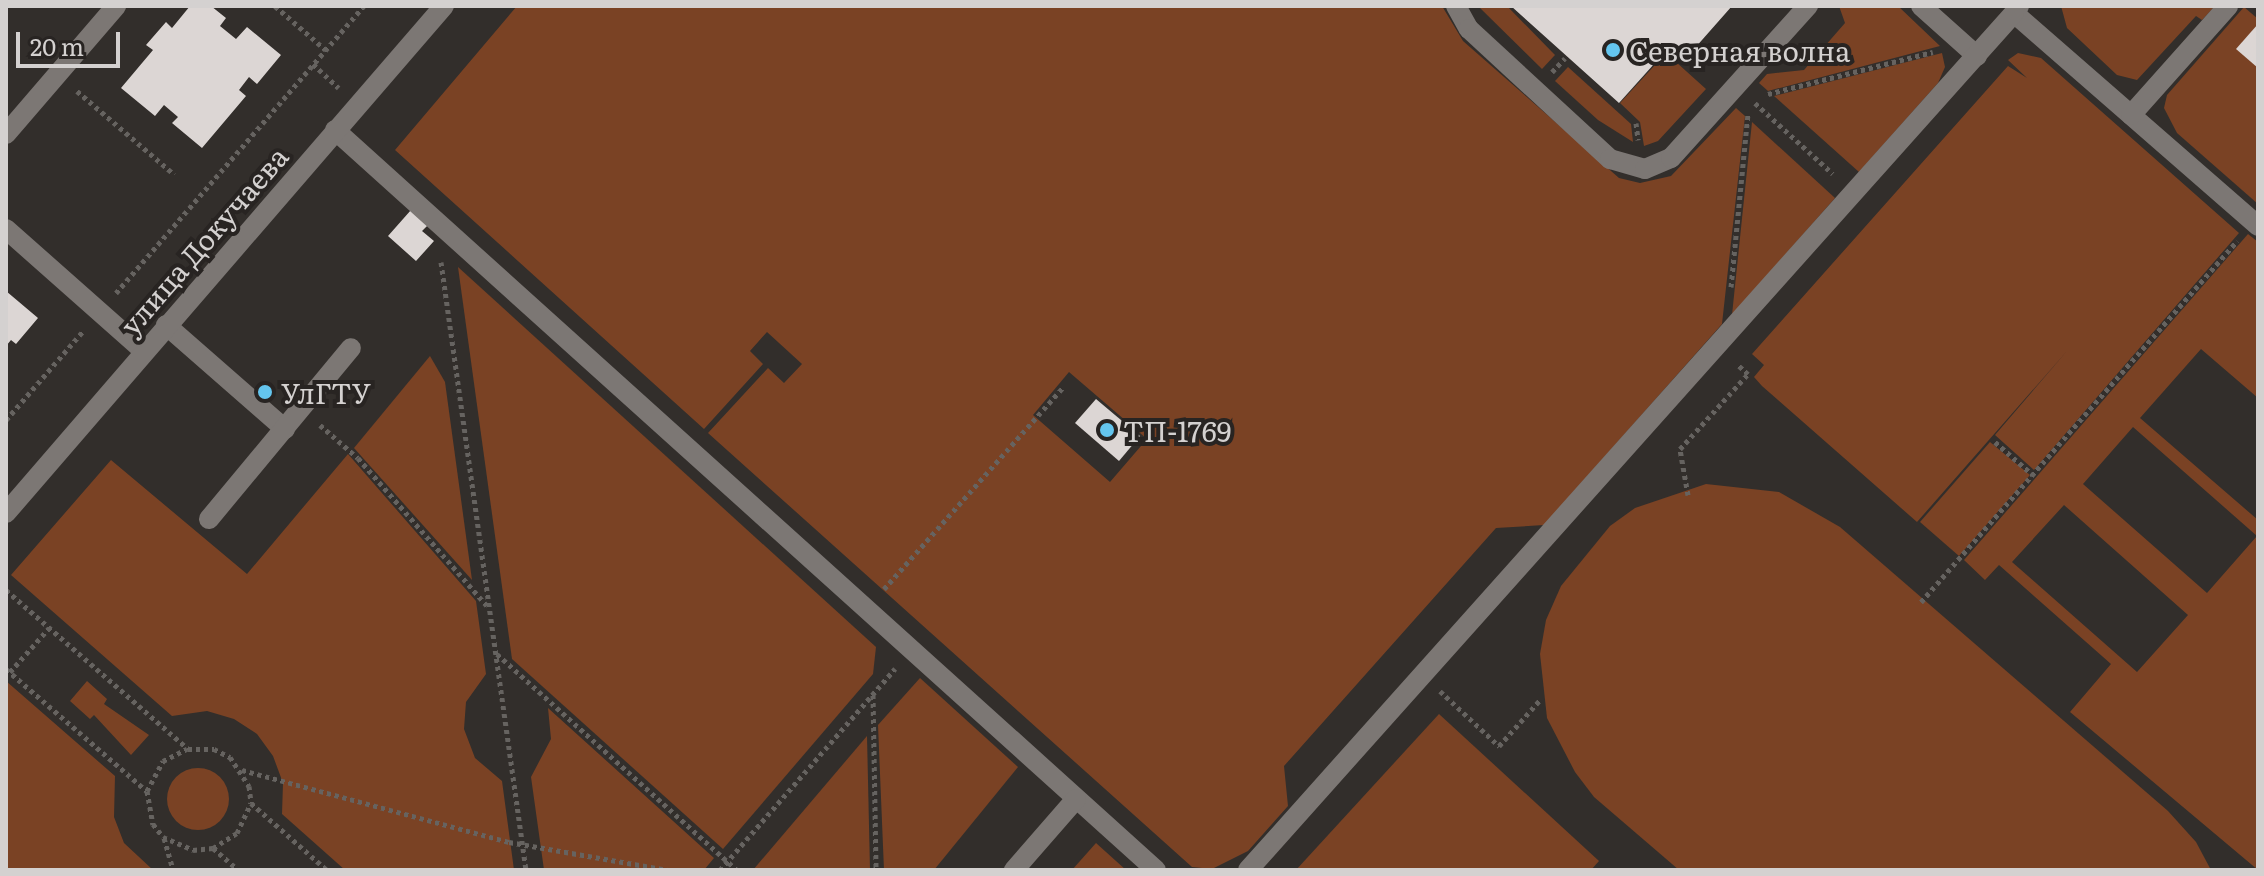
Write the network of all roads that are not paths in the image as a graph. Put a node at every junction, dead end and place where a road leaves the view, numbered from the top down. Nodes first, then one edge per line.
1 (116, 6) edge
2 (444, 6) edge
3 (1456, 6) edge
4 (1808, 6) edge
5 (1921, 6) edge
6 (2228, 6) edge
7 (2017, 9) edge
8 (1977, 56) junction
9 (2131, 115) junction
10 (335, 130) junction
11 (6, 134) edge
12 (2256, 224) edge
13 (6, 229) edge
14 (166, 325) junction
15 (351, 348) dead end
16 (144, 351) junction
17 (285, 429) junction
18 (6, 513) edge
19 (209, 519) dead end
20 (1076, 799) junction
21 (1014, 870) edge
22 (1156, 870) edge
23 (1248, 870) edge

1 - 11 street
2 - 10 street, улица Докучаева
3 - 4 street
5 - 8 street
6 - 9 street
7 - 8 street
7 - 9 street
8 - 23 street
9 - 12 street
10 - 14 street, улица Докучаева
10 - 20 street
13 - 16 street
14 - 16 street, улица Докучаева
14 - 17 street
15 - 17 street
16 - 18 street, улица Докучаева
17 - 19 street
20 - 21 street
20 - 22 street

